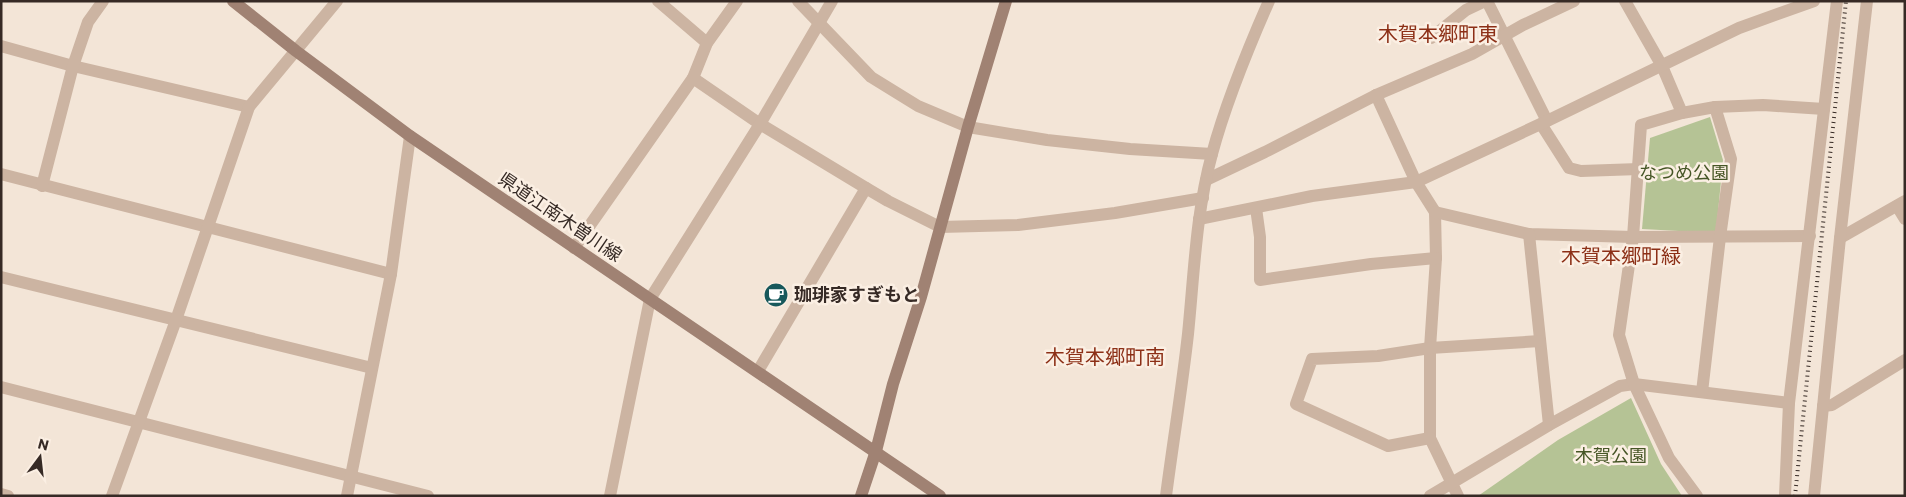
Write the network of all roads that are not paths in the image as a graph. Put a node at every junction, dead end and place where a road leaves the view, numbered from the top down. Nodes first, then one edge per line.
1 (103, 1) edge
2 (233, 1) edge
3 (337, 1) edge
4 (658, 1) edge
5 (737, 1) edge
6 (798, 1) edge
7 (832, 1) edge
8 (1006, 1) edge
9 (1269, 1) edge
10 (1486, 1) edge
11 (1574, 1) edge
12 (1625, 1) edge
13 (1814, 1) edge
14 (1837, 1) edge
15 (1868, 1) edge
16 (818, 22) junction
17 (1504, 35) junction
18 (1431, 38) dead end
19 (707, 43) junction
20 (1, 46) edge
21 (296, 51) junction
22 (73, 66) junction
23 (1662, 66) junction
24 (693, 78) junction
25 (1376, 94) junction
26 (249, 107) junction
27 (1715, 107) junction
28 (1824, 109) junction
29 (1682, 113) junction
30 (1544, 123) junction
31 (760, 124) junction
32 (968, 127) junction
33 (410, 136) junction
34 (1212, 154) junction
35 (1639, 169) junction
36 (1, 174) edge
37 (1206, 180) junction
38 (1416, 182) junction
39 (42, 186) junction
40 (866, 188) junction
41 (1204, 198) junction
42 (1901, 204) edge
43 (1256, 208) junction
44 (1435, 212) junction
45 (1200, 219) junction
46 (1905, 219) edge
47 (940, 227) junction
48 (206, 228) junction
49 (1529, 234) junction
50 (1810, 236) junction
51 (1633, 237) junction
52 (1720, 237) junction
53 (1840, 238) junction
54 (574, 248) junction
55 (1436, 258) junction
56 (391, 274) junction
57 (1, 277) edge
58 (650, 299) junction
59 (176, 320) junction
60 (1540, 341) junction
61 (1430, 348) junction
62 (1905, 360) edge
63 (372, 368) junction
64 (758, 371) junction
65 (1634, 384) junction
66 (1, 387) edge
67 (1702, 392) junction
68 (1789, 403) junction
69 (1823, 406) junction
70 (138, 422) junction
71 (1549, 425) junction
72 (1430, 438) junction
73 (876, 451) junction
74 (351, 476) junction
75 (1452, 484) junction
76 (1, 494) edge
77 (8, 496) edge
78 (112, 496) edge
79 (347, 496) edge
80 (428, 496) edge
81 (610, 496) edge
82 (861, 496) edge
83 (940, 496) edge
84 (1166, 496) edge
85 (1430, 496) edge
86 (1458, 496) edge
87 (1697, 496) edge
88 (1785, 496) edge
89 (1814, 496) edge

1 - 22 street
2 - 21 main road, 県道江南木曽川線
3 - 21 street
4 - 19 street
5 - 19 street
6 - 16 street
7 - 16 street
8 - 32 main road
9 - 34 street
10 - 17 street
10 - 18 street
11 - 17 street
12 - 23 street
13 - 23 street
14 - 28 street
15 - 53 street
16 - 31 street
16 - 32 street
17 - 25 street
17 - 30 street
19 - 24 street
20 - 22 street
21 - 26 street
21 - 33 main road, 県道江南木曽川線
22 - 26 street
22 - 39 street
23 - 29 street
23 - 30 street
24 - 31 street
24 - 54 street
25 - 37 street
25 - 38 street
26 - 48 street
27 - 28 street
27 - 29 street
27 - 52 street
28 - 50 street
29 - 35 street
30 - 35 street
30 - 38 street
31 - 40 street
31 - 58 street
32 - 34 street
32 - 47 main road
33 - 54 main road, 県道江南木曽川線
33 - 56 street
34 - 37 street
35 - 51 street
36 - 39 street
37 - 41 street
38 - 43 street
38 - 44 street
39 - 48 street
40 - 47 street
40 - 64 street
41 - 45 street
41 - 47 street
42 - 46 street
42 - 53 street
43 - 45 street
43 - 55 street
44 - 49 street
44 - 55 street
45 - 84 street
47 - 73 main road
48 - 56 street
48 - 59 street
49 - 51 street
49 - 60 street
50 - 52 street
50 - 68 street
51 - 52 street
51 - 65 street
52 - 67 street
53 - 69 street
54 - 58 main road, 県道江南木曽川線
55 - 61 street
56 - 63 street
57 - 59 street
58 - 64 main road, 県道江南木曽川線
58 - 81 street
59 - 63 street
59 - 70 street
60 - 61 street
60 - 71 street
61 - 72 street
61 - 72 street
62 - 69 street
63 - 74 street
64 - 73 main road, 県道江南木曽川線
65 - 67 street
65 - 71 street
65 - 87 street
66 - 70 street
67 - 68 street
68 - 88 street
69 - 89 street
70 - 74 street
70 - 78 street
71 - 75 street
72 - 75 street
73 - 82 main road
73 - 83 main road, 県道江南木曽川線
74 - 79 street
74 - 80 street
75 - 85 street
75 - 86 street
76 - 77 street

